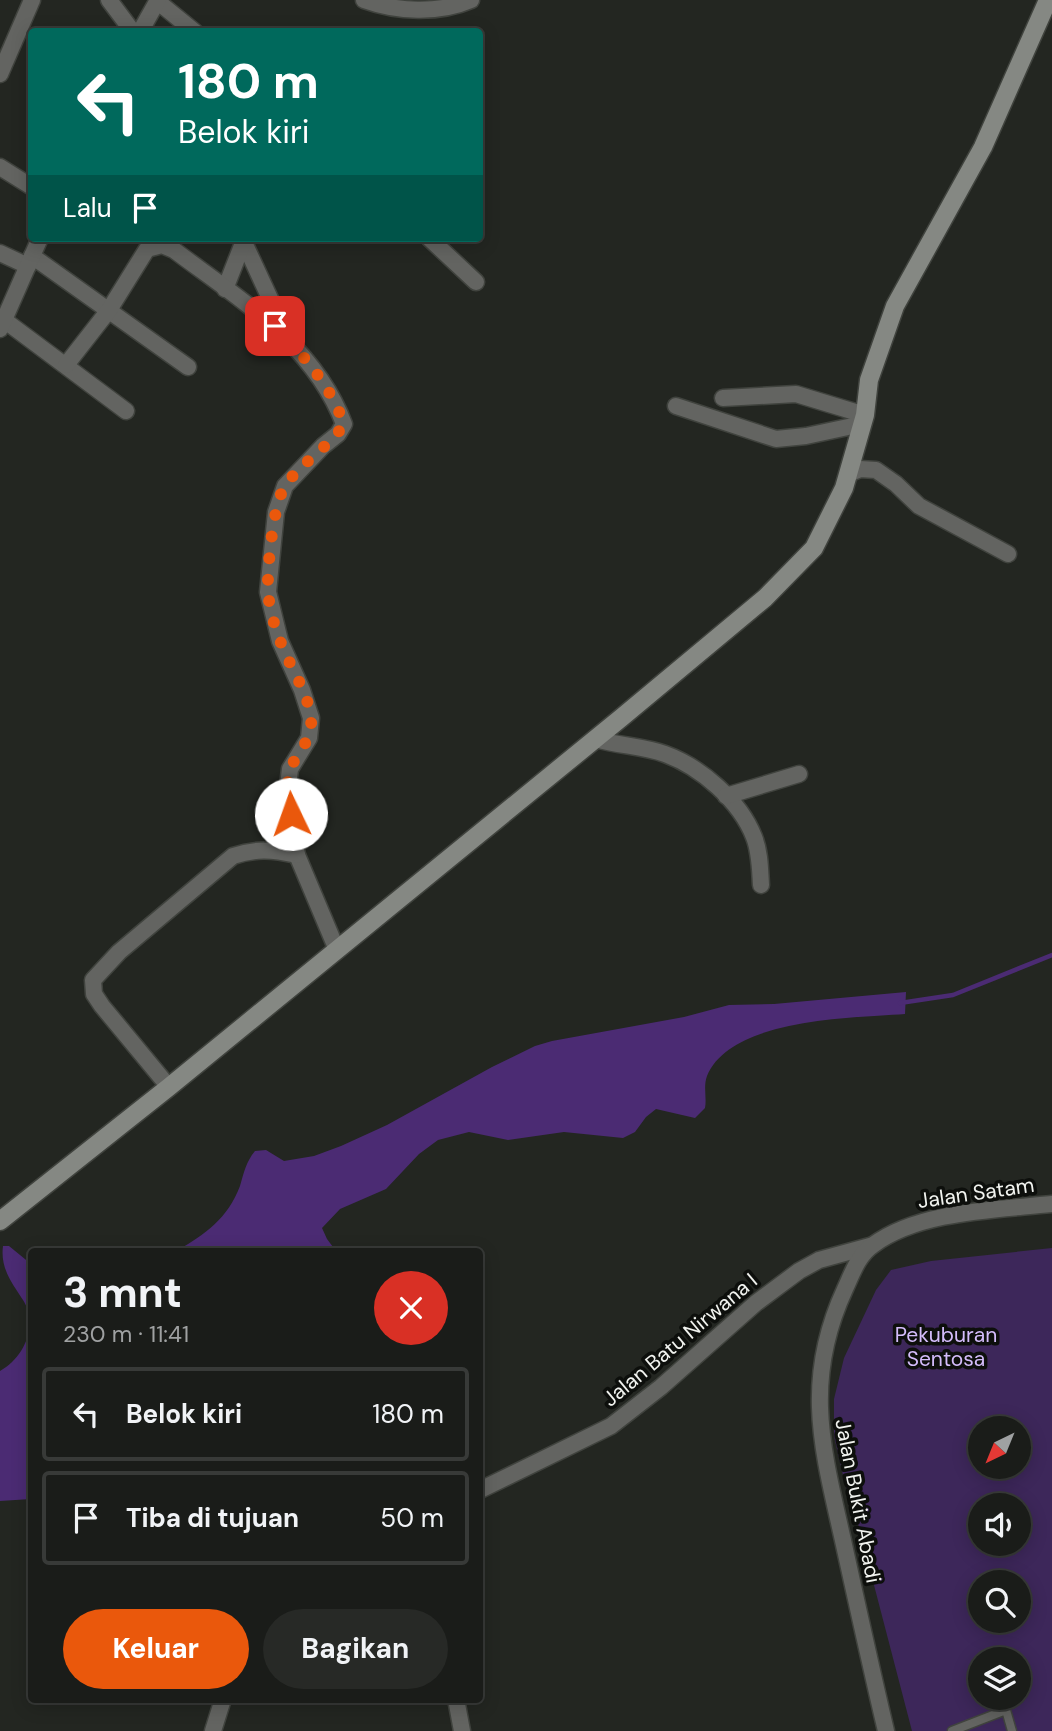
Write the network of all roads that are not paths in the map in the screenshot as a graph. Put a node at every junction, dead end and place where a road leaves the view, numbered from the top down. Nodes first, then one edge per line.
1 (32, 0) edge
2 (109, 0) edge
3 (158, 0) edge
4 (364, 0) edge
5 (471, 0) edge
6 (1048, 0) edge
7 (148, 27) edge
8 (130, 28) edge
9 (190, 28) edge
10 (0, 74) edge
11 (0, 167) edge
12 (28, 184) edge
13 (38, 242) edge
14 (243, 242) edge
15 (245, 242) edge
16 (433, 242) edge
17 (0, 253) edge
18 (30, 261) junction
19 (476, 282) dead end
20 (225, 289) junction
21 (109, 310) junction
22 (2, 324) edge
23 (291, 343) junction
24 (66, 365) junction
25 (188, 367) dead end
26 (723, 398) dead end
27 (676, 407) dead end
28 (126, 411) dead end
29 (863, 419) junction
30 (848, 474) junction
31 (1008, 554) dead end
32 (596, 739) junction
33 (799, 774) dead end
34 (726, 796) junction
35 (297, 855) junction
36 (761, 885) dead end
37 (337, 950) junction
38 (169, 1087) junction
39 (1052, 1204) edge
40 (0, 1221) edge
41 (870, 1246) junction
42 (483, 1489) edge
43 (222, 1703) edge
44 (457, 1703) edge
45 (213, 1731) edge
46 (462, 1731) edge
47 (886, 1731) edge
48 (952, 1731) edge
49 (1012, 1731) edge

1 - 10 street
2 - 8 street
3 - 7 street
3 - 9 street
4 - 5 street
6 - 29 street
11 - 12 street
13 - 18 street
14 - 20 street
15 - 23 street
16 - 19 street
17 - 18 street
18 - 21 street
18 - 22 street
20 - 21 street
20 - 23 street
21 - 24 street
21 - 25 street
22 - 24 street
23 - 35 street
24 - 28 street
26 - 29 street
27 - 29 street
29 - 30 street
30 - 31 street
30 - 32 street
32 - 34 street
32 - 37 street
33 - 34 street
34 - 36 street
35 - 37 street
35 - 38 street
37 - 38 street
38 - 40 street
39 - 41 street, Jalan Satam
41 - 42 street, Jalan Batu Nirwana I
41 - 47 street, Jalan Bukit Abadi
43 - 45 street
44 - 46 street
48 - 49 lane

